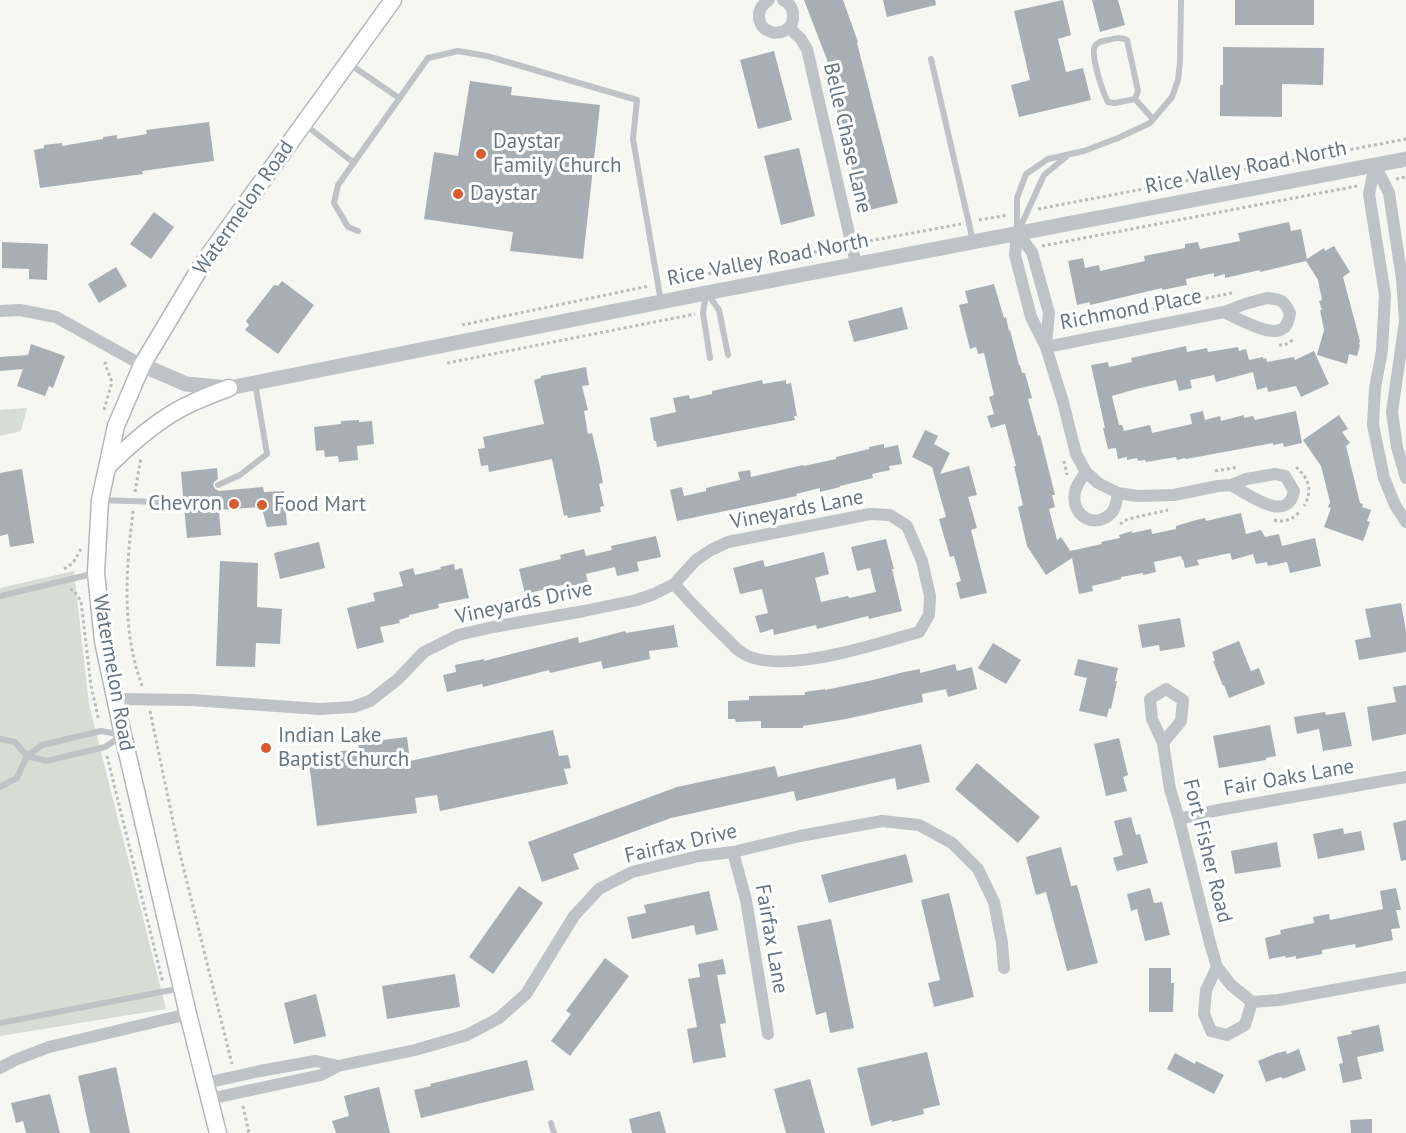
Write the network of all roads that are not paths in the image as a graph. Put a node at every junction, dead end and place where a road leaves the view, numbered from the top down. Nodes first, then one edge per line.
1 (393, 0) edge
2 (769, 0) edge
3 (783, 0) edge
4 (1181, 0) edge
5 (789, 28) junction
6 (931, 59) dead end
7 (348, 63) junction
8 (399, 98) junction
9 (1135, 99) junction
10 (1153, 119) junction
11 (303, 124) junction
12 (1068, 155) junction
13 (1406, 159) edge
14 (354, 163) junction
15 (1375, 165) junction
16 (358, 231) dead end
17 (1017, 233) junction
18 (973, 242) junction
19 (856, 264) junction
20 (706, 293) junction
21 (661, 302) junction
22 (0, 311) edge
23 (1224, 312) junction
24 (1046, 347) junction
25 (728, 355) dead end
26 (710, 358) dead end
27 (142, 365) junction
28 (255, 382) junction
29 (229, 388) junction
30 (107, 467) junction
31 (1086, 472) junction
32 (1406, 478) edge
33 (218, 485) dead end
34 (1231, 485) junction
35 (1118, 493) junction
36 (100, 500) junction
37 (184, 501) dead end
38 (1406, 522) edge
39 (96, 573) junction
40 (674, 584) junction
41 (0, 596) edge
42 (115, 699) junction
43 (123, 735) junction
44 (0, 739) edge
45 (1163, 743) dead end
46 (27, 756) junction
47 (1406, 777) edge
48 (0, 787) edge
49 (1179, 819) junction
50 (733, 852) junction
51 (1217, 967) junction
52 (1004, 968) dead end
53 (1406, 977) edge
54 (182, 988) junction
55 (1252, 1002) junction
56 (188, 1014) junction
57 (0, 1023) edge
58 (768, 1034) dead end
59 (338, 1066) junction
60 (0, 1068) edge
61 (208, 1091) junction
62 (551, 1123) dead end
63 (218, 1133) edge
64 (554, 1133) edge

1 - 7 main road, Watermelon Road
2 - 5 street
3 - 5 street
4 - 10 lane
5 - 19 street, Belle Chase Lane
6 - 18 lane
7 - 8 lane
7 - 11 main road, Watermelon Road
8 - 14 lane
8 - 21 lane
9 - 9 lane
9 - 10 lane
10 - 12 lane
11 - 14 lane
11 - 27 main road, Watermelon Road
12 - 17 lane
12 - 17 lane
13 - 15 street, Rice Valley Road North
14 - 16 lane
15 - 17 street, Rice Valley Road North
15 - 32 street
15 - 38 street
17 - 18 street, Rice Valley Road North
17 - 24 street
17 - 24 street
18 - 19 street, Rice Valley Road North
19 - 20 street, Rice Valley Road North
20 - 21 street, Rice Valley Road North
20 - 25 lane
20 - 26 lane
21 - 28 street, Rice Valley Road North
22 - 27 street
23 - 23 street, Richmond Place
23 - 24 street, Richmond Place
24 - 31 street
27 - 29 street, Rice Valley Road North
27 - 30 main road, Watermelon Road
28 - 29 street, Rice Valley Road North
28 - 33 lane
29 - 30 main road
30 - 36 main road, Watermelon Road
31 - 35 street
31 - 35 street
34 - 34 street
34 - 35 street
36 - 37 lane
36 - 39 main road, Watermelon Road
39 - 41 lane
39 - 42 main road, Watermelon Road
40 - 40 street, Vineyards Lane
40 - 42 street, Vineyards Drive
42 - 43 main road, Watermelon Road
43 - 46 lane
43 - 46 lane
43 - 54 main road, Watermelon Road
44 - 46 lane
45 - 49 street, Fort Fisher Road
46 - 48 lane
47 - 49 street, Fair Oaks Lane
49 - 51 street, Fort Fisher Road
50 - 52 street, Fairfax Drive
50 - 58 street, Fairfax Lane
50 - 59 street, Fairfax Drive
51 - 55 street, Fort Fisher Road
51 - 55 street
53 - 55 street
54 - 56 main road, Watermelon Road
54 - 57 lane
56 - 60 street
56 - 61 main road, Watermelon Road
59 - 61 street
59 - 61 street, Fairfax Drive
61 - 63 main road, Watermelon Road
62 - 64 lane

